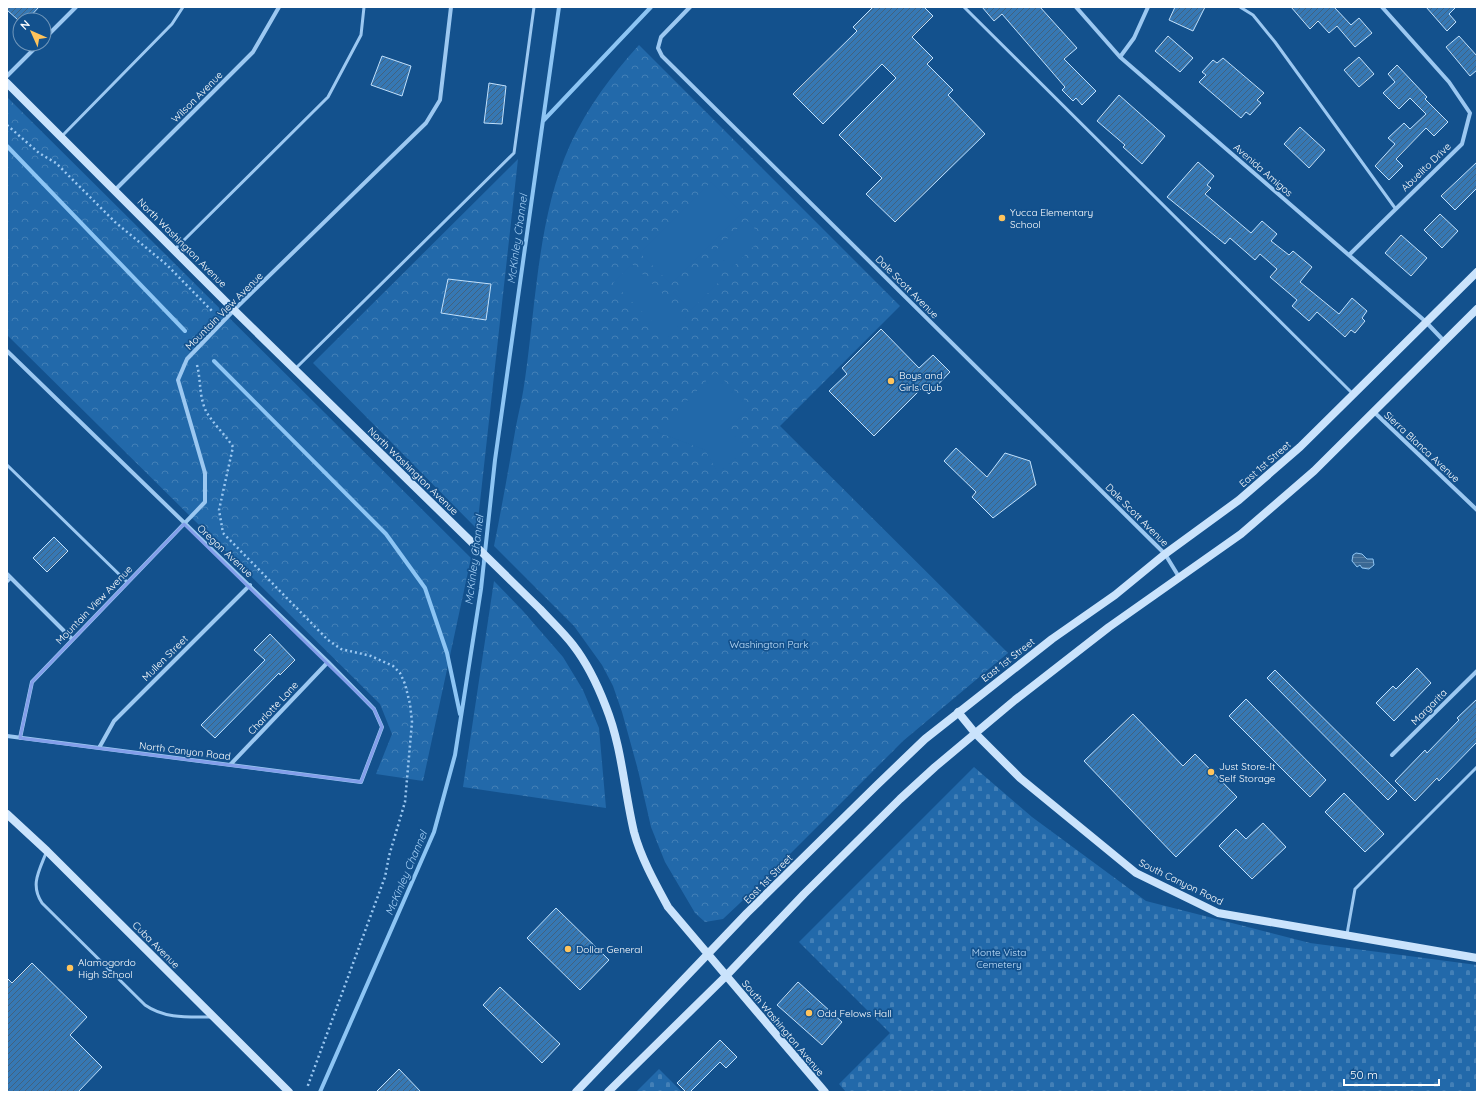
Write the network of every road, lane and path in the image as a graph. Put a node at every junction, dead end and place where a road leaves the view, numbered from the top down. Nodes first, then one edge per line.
1 (76, 7) edge
2 (183, 7) edge
3 (279, 7) edge
4 (364, 7) edge
5 (451, 7) edge
6 (534, 7) edge
7 (690, 7) edge
8 (964, 7) edge
9 (1076, 7) edge
10 (1148, 7) edge
11 (1240, 7) edge
12 (1382, 7) edge
13 (52, 31) edge
14 (31, 52) edge
15 (1120, 56) junction
16 (7, 76) edge
17 (7, 83) edge
18 (7, 125) edge
19 (62, 136) junction
20 (115, 190) junction
21 (1395, 208) junction
22 (174, 250) junction
23 (1349, 255) junction
24 (1477, 272) edge
25 (1477, 309) edge
26 (234, 310) junction
27 (213, 312) dead end
28 (1426, 322) junction
29 (1444, 342) junction
30 (7, 351) edge
31 (197, 365) dead end
32 (295, 369) junction
33 (1354, 394) junction
34 (1374, 412) junction
35 (7, 465) edge
36 (1477, 510) edge
37 (184, 524) junction
38 (1165, 554) junction
39 (7, 574) edge
40 (1179, 577) junction
41 (11, 578) junction
42 (7, 582) edge
43 (127, 582) junction
44 (250, 585) junction
45 (72, 639) junction
46 (328, 662) junction
47 (1477, 671) edge
48 (958, 712) junction
49 (974, 733) junction
50 (7, 736) edge
51 (20, 738) junction
52 (99, 748) junction
53 (1392, 755) dead end
54 (230, 765) junction
55 (1477, 767) edge
56 (360, 782) joint
57 (8, 816) edge
58 (47, 851) junction
59 (1346, 936) junction
60 (708, 956) junction
61 (1477, 958) edge
62 (726, 976) junction
63 (214, 1017) junction
64 (307, 1088) dead end
65 (289, 1092) edge
66 (576, 1092) edge
67 (608, 1092) edge
68 (825, 1092) edge

1 - 13 street
2 - 19 lane
3 - 20 street, Wilson Avenue
4 - 22 lane
5 - 26 street, Mountain View Avenue
6 - 32 lane
7 - 38 street, Dale Scott Avenue
8 - 33 lane
9 - 15 street, Avenida Amigos
10 - 15 street
11 - 21 lane
12 - 21 street, Abuelito Drive
14 - 16 street
15 - 23 street, Avenida Amigos
17 - 19 main road, North Washington Avenue
18 - 27 path
19 - 20 main road, North Washington Avenue
20 - 22 main road, North Washington Avenue
21 - 23 street, Abuelito Drive
22 - 26 main road, North Washington Avenue
23 - 28 street, Avenida Amigos
24 - 28 main road, East 1st Street
25 - 29 main road
26 - 32 main road, North Washington Avenue
26 - 37 street, Mountain View Avenue
28 - 29 street, Avenida Amigos
28 - 33 main road, East 1st Street
29 - 34 main road
30 - 37 street, Oregon Avenue
31 - 64 path
32 - 60 main road, North Washington Avenue
33 - 38 main road, East 1st Street
34 - 36 street, Sierra Blanca Avenue
34 - 40 main road
35 - 43 lane
37 - 43 street, Mountain View Avenue
37 - 44 street, Oregon Avenue
38 - 40 street, Dale Scott Avenue
38 - 48 main road, East 1st Street
39 - 41 street
40 - 49 main road
41 - 42 lane
41 - 45 street
43 - 45 street, Mountain View Avenue
44 - 46 street, Oregon Avenue
44 - 52 street, Mullen Street
45 - 51 street, Mountain View Avenue
46 - 54 street, Charlotte Lane
46 - 56 street, Oregon Avenue
47 - 53 street, Margarita
48 - 49 main road, South Canyon Road
48 - 60 main road, East 1st Street
49 - 59 main road, South Canyon Road
49 - 62 main road
50 - 51 street, North Canyon Road
51 - 52 street, North Canyon Road
52 - 54 street, North Canyon Road
54 - 56 street, North Canyon Road
55 - 59 lane
57 - 58 main road, Cuba Avenue
58 - 63 main road, Cuba Avenue
58 - 63 lane
59 - 61 main road, South Canyon Road
60 - 62 main road, North Washington Avenue
60 - 66 main road, East 1st Street
62 - 67 main road
62 - 68 main road, South Washington Avenue
63 - 65 main road, Cuba Avenue

